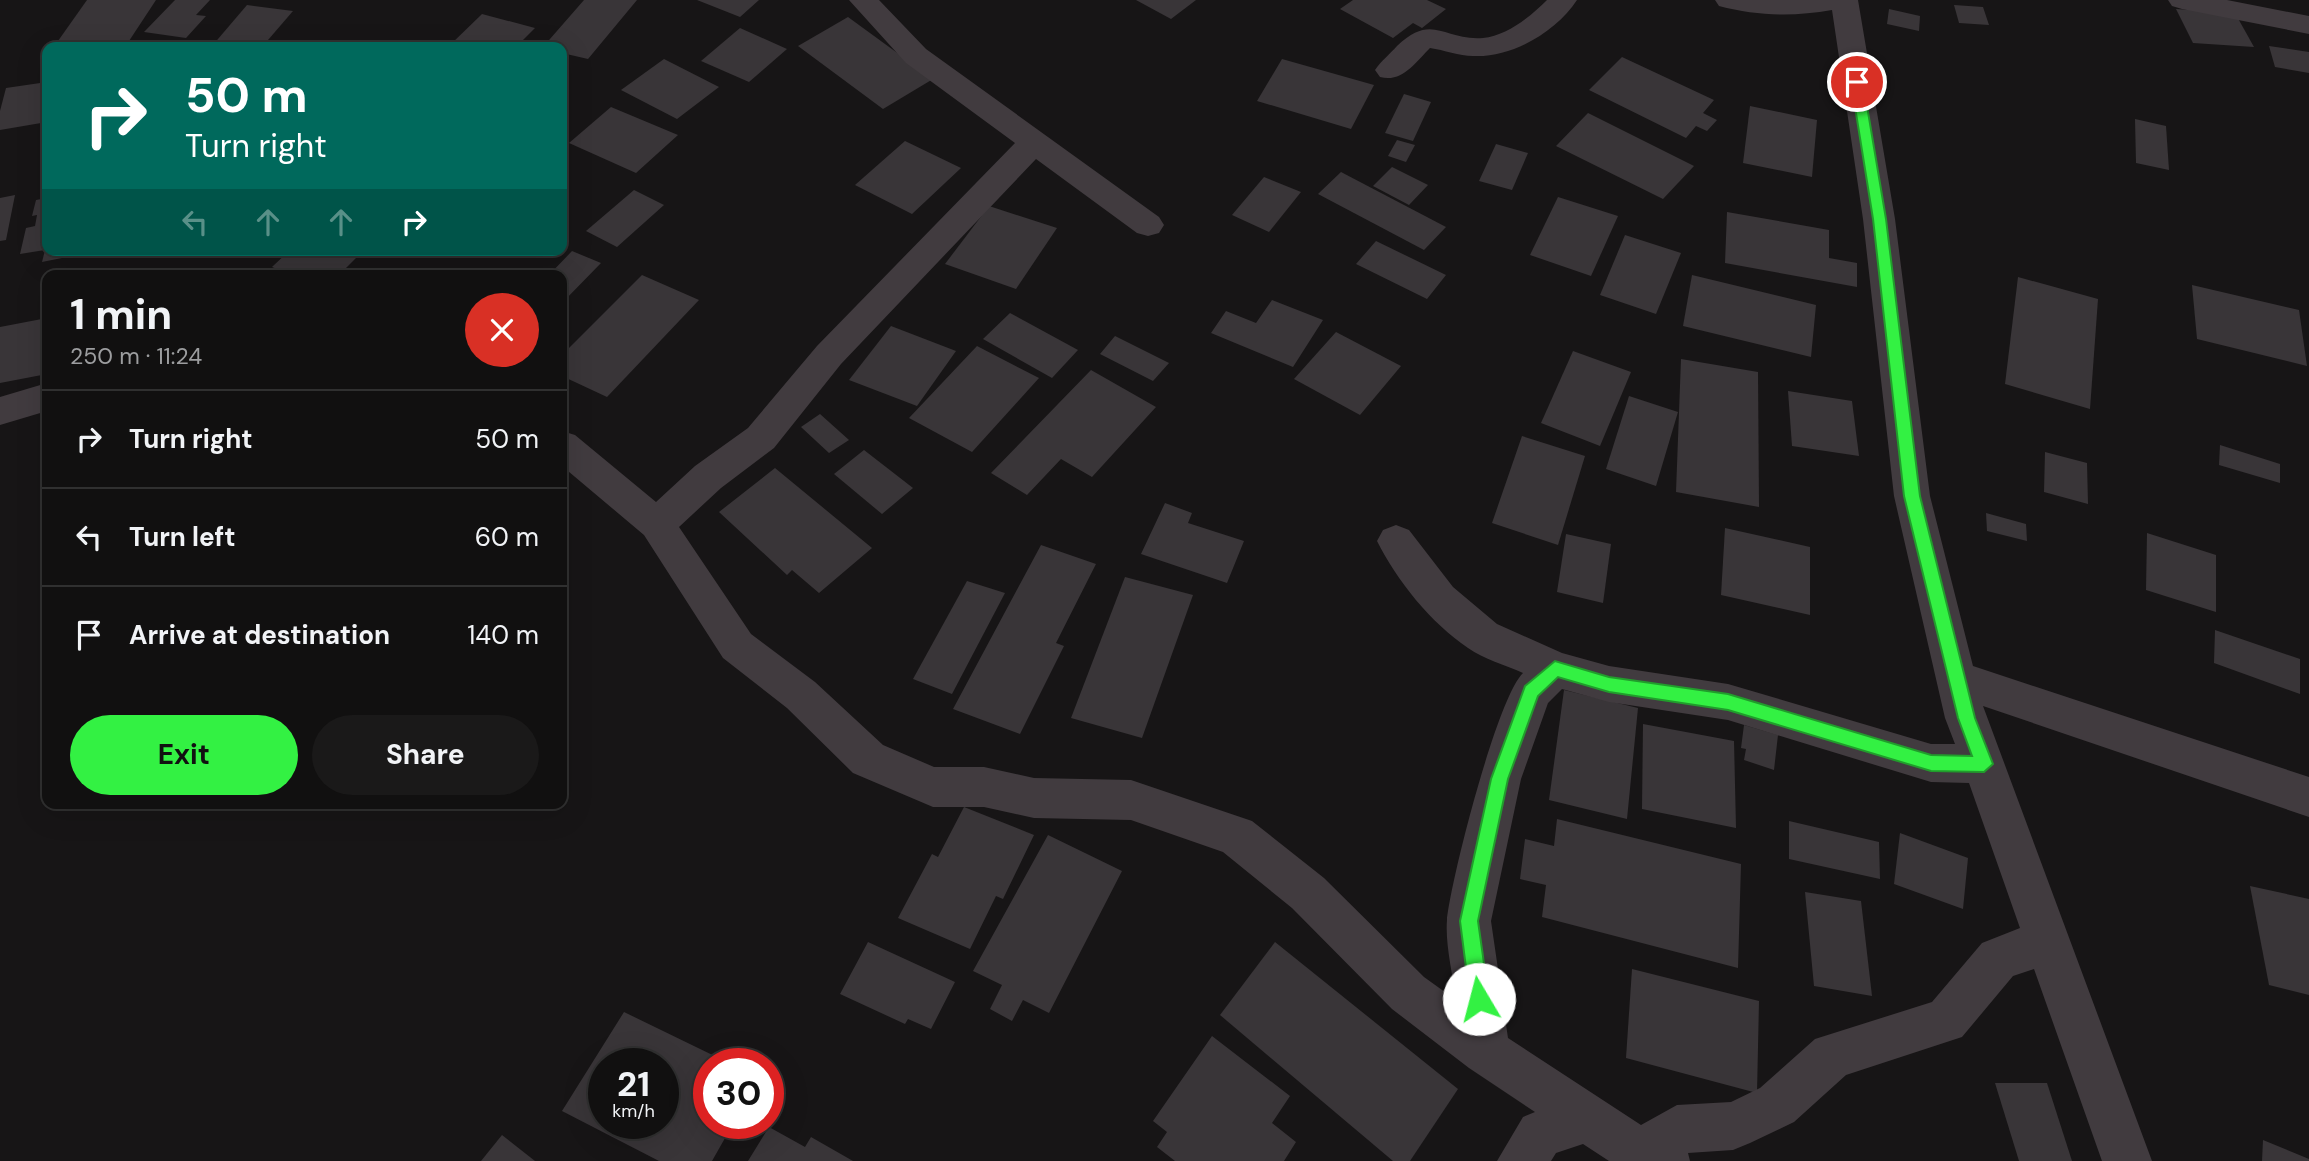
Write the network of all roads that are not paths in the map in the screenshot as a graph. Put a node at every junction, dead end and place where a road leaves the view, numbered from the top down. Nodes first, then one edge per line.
1 (863, 0) edge
2 (1563, 0) edge
3 (1729, 0) edge
4 (1842, 0) edge
5 (2182, 0) edge
6 (2309, 24) edge
7 (1390, 70) dead end
8 (1034, 142) junction
9 (1148, 225) dead end
10 (42, 398) edge
11 (0, 411) edge
12 (567, 449) edge
13 (657, 524) junction
14 (1396, 541) dead end
15 (1555, 669) junction
16 (1957, 679) junction
17 (1984, 764) junction
18 (2309, 797) edge
19 (2048, 941) junction
20 (1486, 1051) junction
21 (1587, 1118) junction
22 (1659, 1158) edge
23 (1522, 1161) edge
24 (2127, 1161) edge

1 - 8 street
2 - 7 street
3 - 4 street
4 - 16 street
5 - 6 street
8 - 9 street
8 - 13 street
10 - 11 street
12 - 13 street
13 - 20 street
14 - 15 street
15 - 17 street
15 - 20 street
16 - 17 street
16 - 18 street
17 - 19 street
19 - 22 street
19 - 24 street
20 - 21 street
21 - 22 street
21 - 23 street

